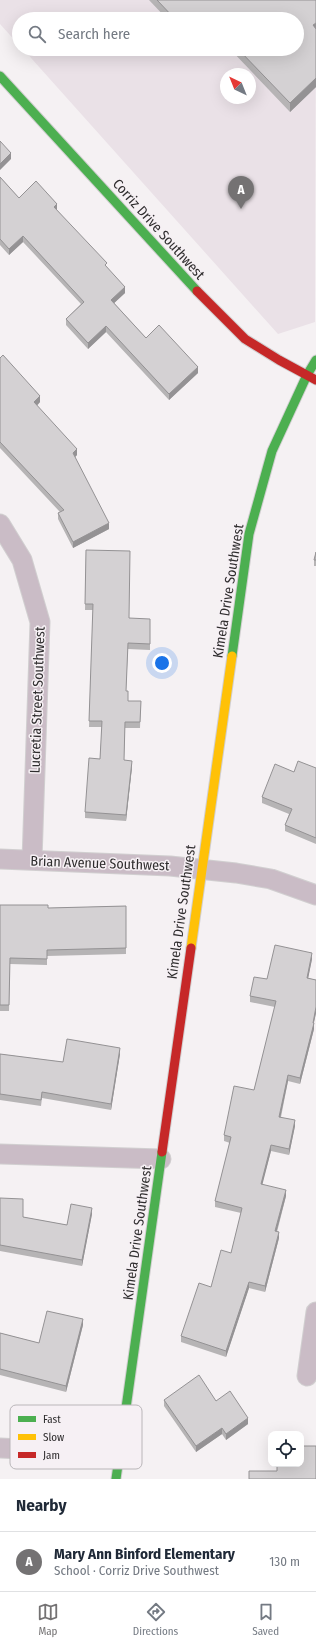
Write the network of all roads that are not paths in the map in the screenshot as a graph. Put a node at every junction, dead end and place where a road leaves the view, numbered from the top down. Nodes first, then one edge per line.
1 (0, 76) edge
2 (316, 360) edge
3 (306, 375) junction
4 (316, 380) edge
5 (0, 524) edge
6 (0, 859) edge
7 (32, 860) junction
8 (201, 870) junction
9 (316, 895) edge
10 (0, 1154) edge
11 (161, 1158) junction
12 (316, 1312) edge
13 (307, 1376) dead end
14 (127, 1405) edge
15 (0, 1448) edge
16 (10, 1448) edge
17 (118, 1469) edge
18 (116, 1479) edge

1 - 3 street, Corriz Drive Southwest
2 - 3 street, Kimela Drive Southwest
3 - 4 street, Corriz Drive Southwest
3 - 8 street, Kimela Drive Southwest
5 - 7 street, Lucretia Street Southwest
6 - 7 street, Brian Avenue Southwest
7 - 8 street, Brian Avenue Southwest
8 - 9 street, Brian Avenue Southwest
8 - 11 street, Kimela Drive Southwest
10 - 11 street
11 - 14 street, Kimela Drive Southwest
12 - 13 street
15 - 16 street
17 - 18 street, Kimela Drive Southwest

